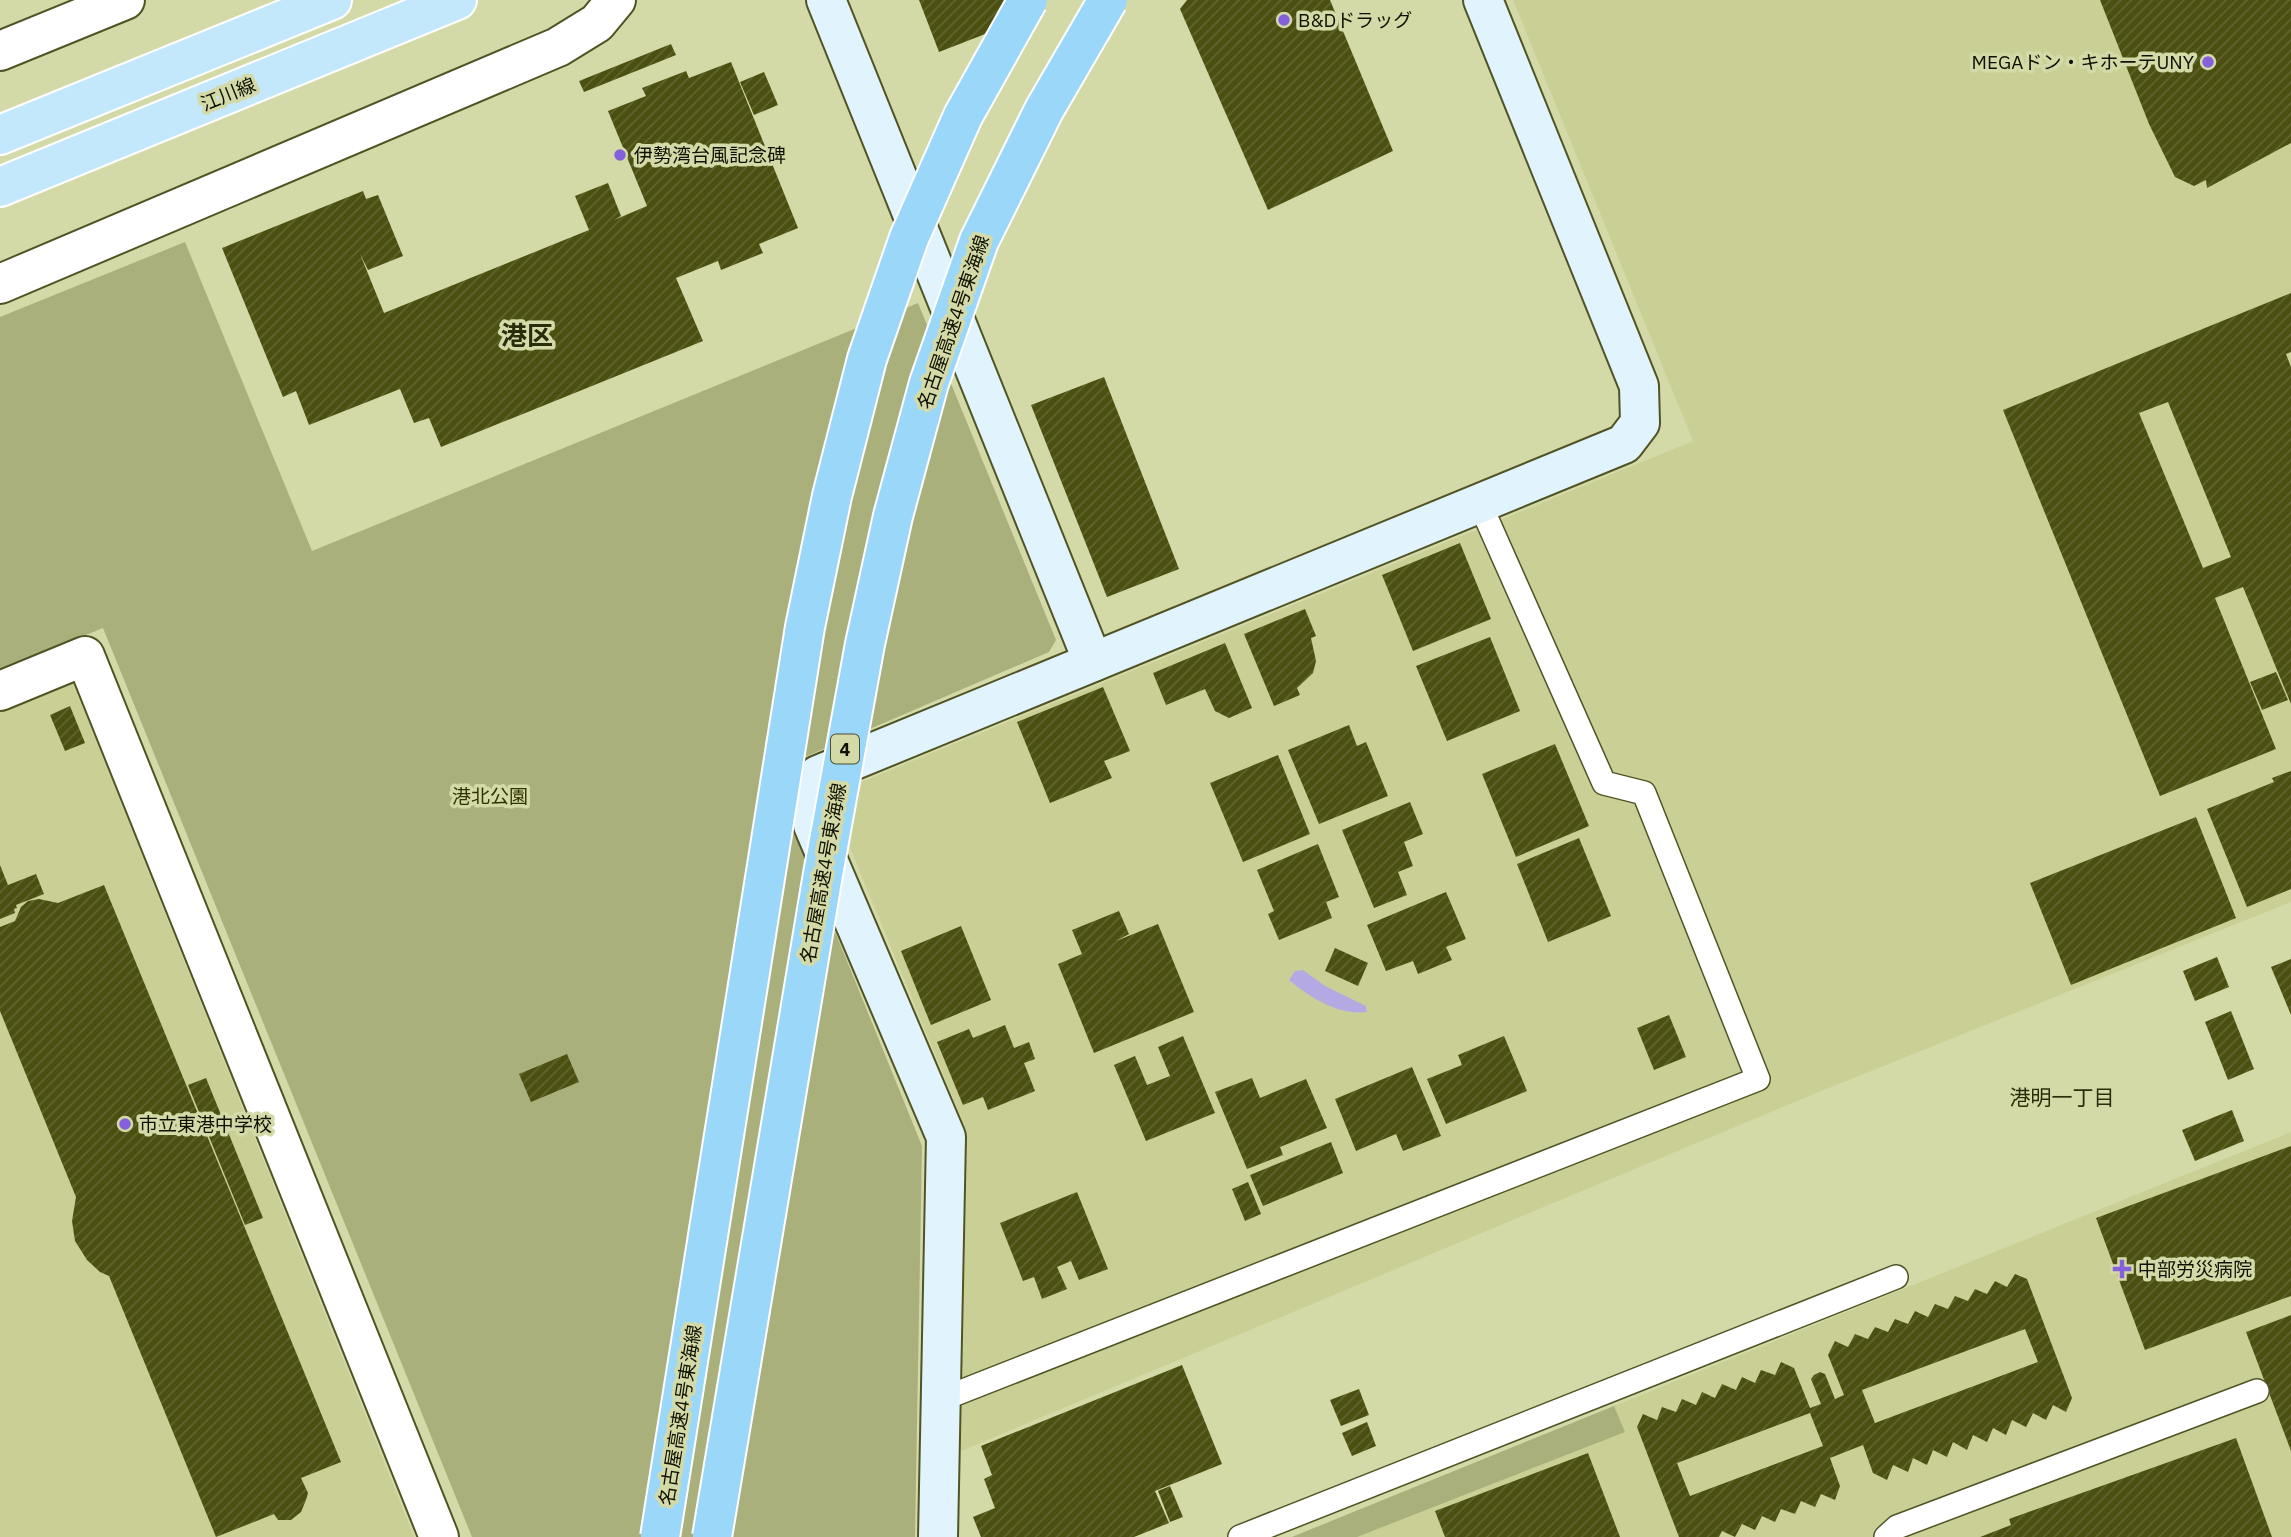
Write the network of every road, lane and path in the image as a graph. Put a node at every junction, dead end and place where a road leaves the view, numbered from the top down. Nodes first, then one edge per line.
1 (125, 0) edge
2 (332, 0) edge
3 (457, 0) edge
4 (616, 0) edge
5 (826, 0) edge
6 (1028, 0) edge
7 (1108, 0) edge
8 (1483, 0) edge
9 (0, 51) edge
10 (0, 135) edge
11 (0, 187) edge
12 (0, 284) edge
13 (1480, 503) junction
14 (1093, 662) junction
15 (0, 691) edge
16 (1896, 1277) dead end
17 (2257, 1391) dead end
18 (940, 1400) junction
19 (439, 1537) edge
20 (660, 1537) edge
21 (712, 1537) edge
22 (938, 1537) edge
23 (1240, 1537) edge
24 (1886, 1537) edge

1 - 9 street
2 - 10 main road
3 - 11 main road, 江川線
4 - 12 street
5 - 14 street
6 - 20 highway, 名古屋高速4号東海線, bridge
7 - 21 highway, 名古屋高速4号東海線 / 4, bridge
8 - 13 street
13 - 14 street
13 - 18 lane
14 - 18 street
15 - 19 street
16 - 23 lane
17 - 24 lane
18 - 22 street

